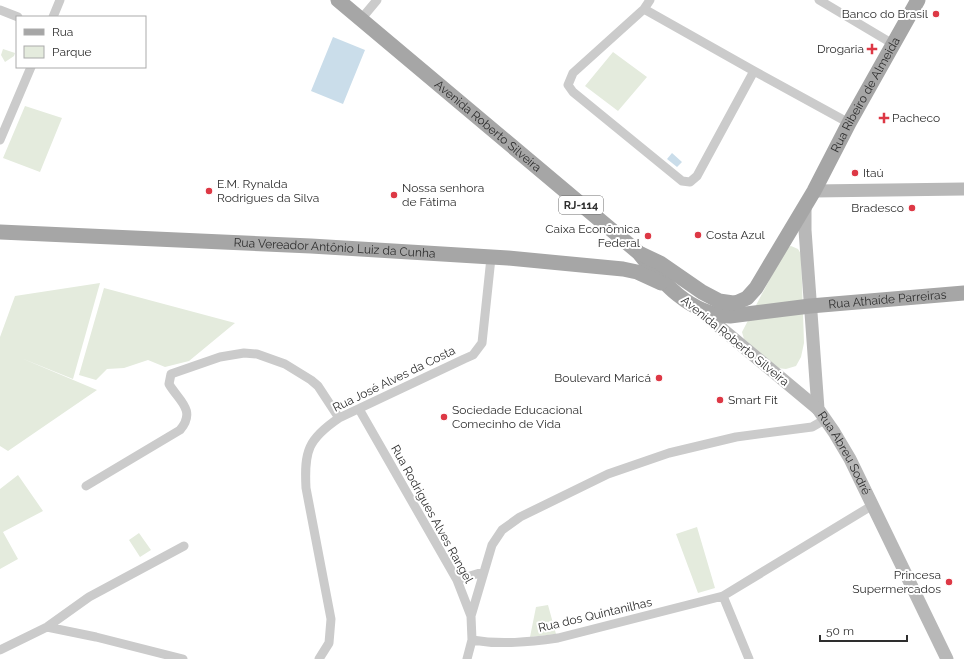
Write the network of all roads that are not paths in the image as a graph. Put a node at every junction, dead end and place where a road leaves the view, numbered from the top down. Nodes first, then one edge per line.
1 (60, 0) edge
2 (338, 0) edge
3 (377, 0) edge
4 (650, 0) edge
5 (819, 0) edge
6 (918, 0) edge
7 (644, 9) junction
8 (0, 10) edge
9 (16, 16) edge
10 (53, 16) edge
11 (362, 18) junction
12 (893, 44) junction
13 (31, 68) edge
14 (754, 71) junction
15 (849, 123) junction
16 (0, 140) edge
17 (964, 189) edge
18 (814, 191) junction
19 (805, 207) junction
20 (1, 234) edge
21 (639, 253) junction
22 (491, 258) junction
23 (666, 285) junction
24 (964, 293) edge
25 (694, 306) junction
26 (810, 306) junction
27 (359, 409) junction
28 (822, 414) junction
29 (339, 418) junction
30 (86, 486) dead end
31 (873, 505) junction
32 (184, 546) dead end
33 (483, 572) junction
34 (457, 580) junction
35 (723, 596) junction
36 (471, 616) junction
37 (47, 627) junction
38 (472, 640) junction
39 (0, 650) edge
40 (183, 659) edge
41 (319, 659) edge
42 (467, 659) edge
43 (749, 659) edge
44 (947, 659) edge

1 - 10 street
2 - 11 main road, Avenida Roberto Silveira / RJ-114
3 - 11 street
4 - 7 street
5 - 12 street
6 - 12 main road, Rua Ribeiro de Almeida
7 - 14 street
7 - 14 street
8 - 9 street
11 - 21 main road, Avenida Roberto Silveira / RJ-114
12 - 15 main road, Rua Ribeiro de Almeida
13 - 16 street
14 - 15 street
15 - 18 main road, Rua Ribeiro de Almeida
17 - 18 main road
18 - 19 main road, RJ-114
19 - 21 main road, Avenida Roberto Silveira / RJ-114
19 - 26 main road, Rua Abreu Sodré / RJ-114
20 - 22 main road, Rua Vereador Antônio Luiz da Cunha
21 - 23 main road, Avenida Roberto Silveira / RJ-114
22 - 23 main road, Rua Vereador Antônio Luiz da Cunha
22 - 27 street, Rua José Alves da Costa
23 - 25 main road, Avenida Roberto Silveira / RJ-114
24 - 26 main road, Rua Athaíde Parreiras
25 - 26 main road, Rua Athaíde Parreiras
25 - 28 main road, Avenida Roberto Silveira / RJ-114
26 - 28 main road, Rua Abreu Sodré / RJ-114
27 - 29 street, Rua José Alves da Costa
27 - 34 street, Rua Rodrigues Alves Rangel
28 - 31 main road, Rua Abreu Sodré
28 - 33 street
29 - 30 street
29 - 41 street, Rua José Alves da Costa
31 - 35 street, Rua dos Quintanilhas
31 - 44 main road, Rua Abreu Sodré
32 - 37 street
33 - 34 street
33 - 36 street
34 - 36 street, Rua Rodrigues Alves Rangel
35 - 38 street, Rua dos Quintanilhas
35 - 43 street
36 - 38 street, Rua Rodrigues Alves Rangel
37 - 39 street
37 - 40 street
38 - 42 street, Rua Rodrigues Alves Rangel

